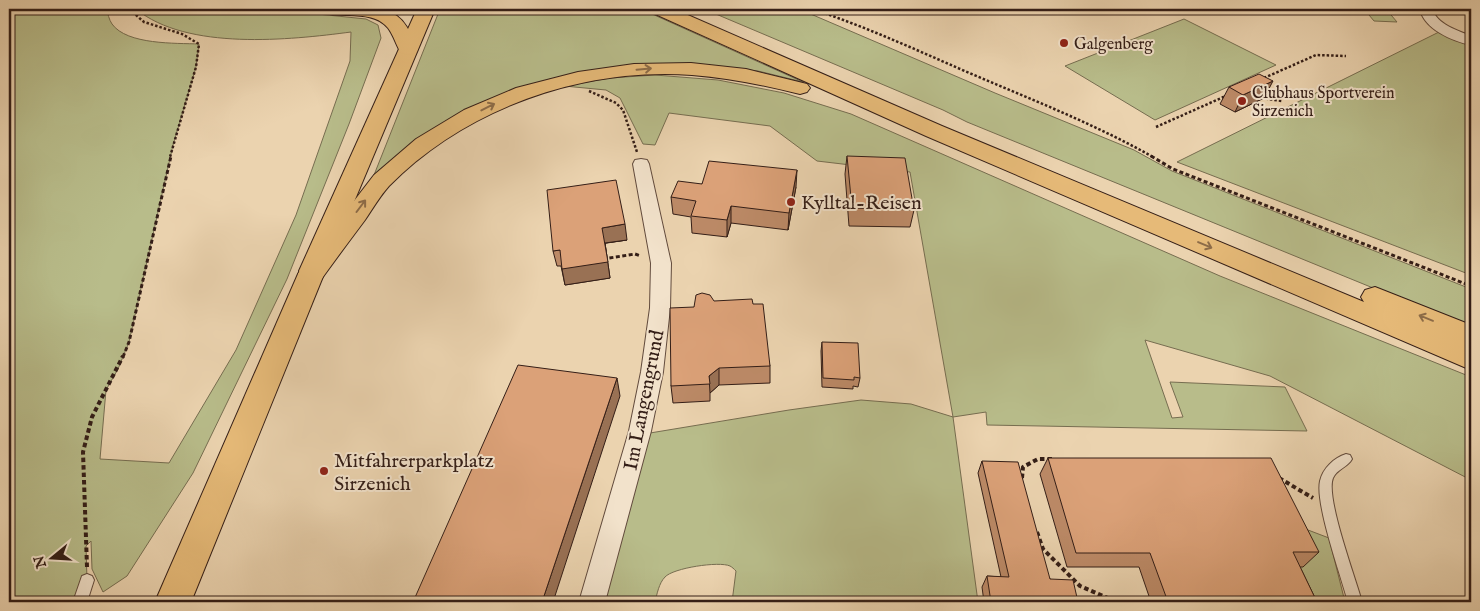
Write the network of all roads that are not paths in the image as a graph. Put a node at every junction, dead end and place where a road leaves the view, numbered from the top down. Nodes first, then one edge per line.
1 (330, 9) edge
2 (426, 9) edge
3 (659, 9) edge
4 (688, 9) edge
5 (1426, 9) edge
6 (1471, 41) edge
7 (408, 49) junction
8 (934, 131) junction
9 (642, 164) road end
10 (311, 274) junction
11 (1471, 337) edge
12 (1471, 358) edge
13 (1346, 459) dead end
14 (87, 580) road end
15 (80, 602) edge
16 (172, 602) edge
17 (592, 602) edge
18 (1355, 602) edge

1 - 7 main road
2 - 7 main road
3 - 8 main road
11 -> 4 main road
5 - 6 street
7 - 10 main road
10 -> 8 main road
8 -> 12 main road
9 - 17 street, Im Langengrund
10 - 16 main road
13 - 18 lane
14 - 15 lane

